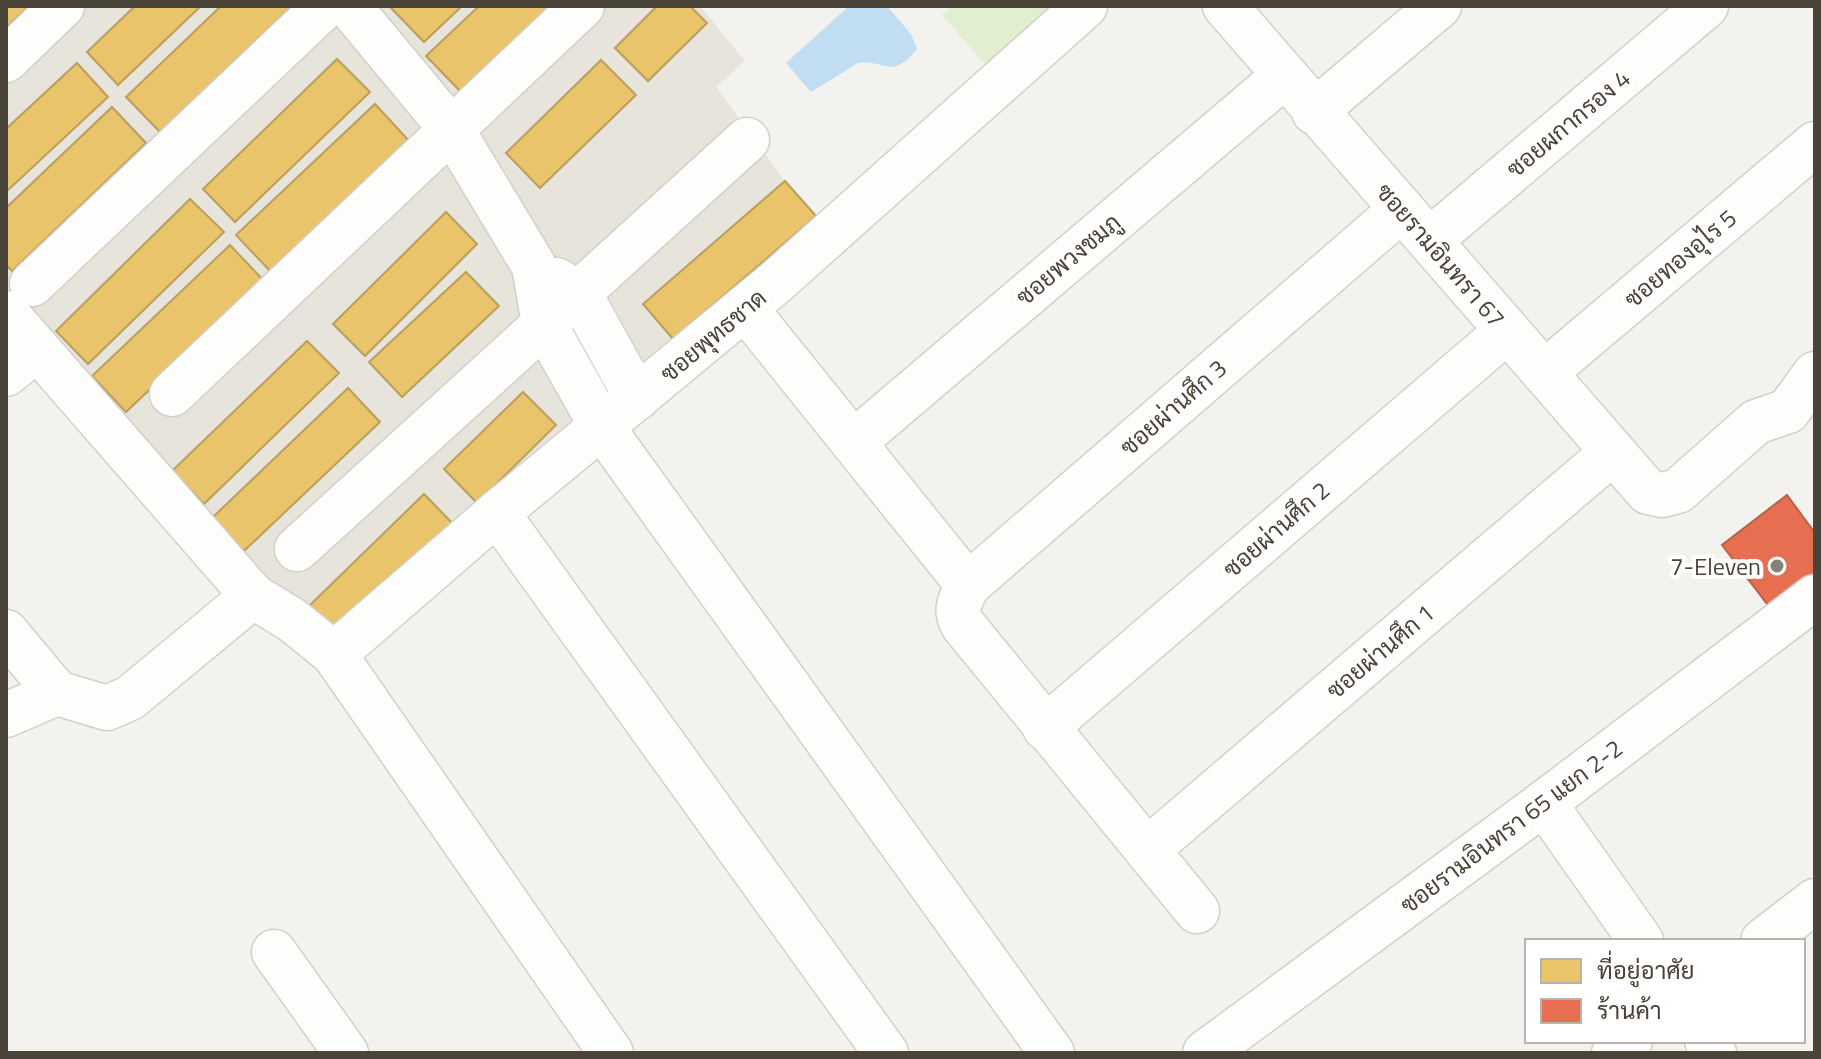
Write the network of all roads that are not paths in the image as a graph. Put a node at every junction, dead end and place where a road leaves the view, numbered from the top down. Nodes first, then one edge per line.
1 (62, 6) edge
2 (325, 6) edge
3 (349, 6) edge
4 (582, 6) edge
5 (1085, 6) edge
6 (1225, 6) edge
7 (1439, 6) edge
8 (1706, 6) edge
9 (6, 60) edge
10 (1283, 77) junction
11 (1314, 112) junction
12 (452, 130) junction
13 (747, 140) dead end
14 (1815, 144) edge
15 (1416, 225) junction
16 (534, 266) junction
17 (579, 293) junction
18 (19, 299) edge
19 (745, 308) junction
20 (544, 324) junction
21 (1507, 331) junction
22 (22, 362) edge
23 (1544, 373) junction
24 (1815, 374) edge
25 (172, 394) dead end
26 (637, 398) junction
27 (1801, 422) edge
28 (602, 427) junction
29 (854, 442) junction
30 (1613, 452) junction
31 (497, 513) junction
32 (297, 549) dead end
33 (253, 596) junction
34 (1815, 597) edge
35 (962, 600) junction
36 (6, 632) edge
37 (334, 654) junction
38 (57, 693) junction
39 (6, 715) edge
40 (1045, 728) junction
41 (1544, 803) junction
42 (1147, 850) junction
43 (1815, 901) edge
44 (1197, 911) dead end
45 (1640, 939) edge
46 (1766, 939) edge
47 (274, 952) dead end
48 (346, 1053) edge
49 (611, 1053) edge
50 (886, 1053) edge
51 (1052, 1053) edge
52 (1205, 1053) edge

1 - 9 street
2 - 18 street
3 - 12 street
4 - 12 street
5 - 19 street, ซอยพุทธชาด
6 - 10 street, ซอยรามอินทรา 67
7 - 11 street
8 - 15 street, ซอยผกากรอง 4
10 - 11 street, ซอยรามอินทรา 67
10 - 29 street, ซอยพวงชมภู
11 - 15 street, ซอยรามอินทรา 67
12 - 16 street
12 - 25 street
13 - 17 street
14 - 23 street, ซอยทองอุไร 5
15 - 21 street, ซอยรามอินทรา 67
15 - 35 street, ซอยผ่านศึก 3
16 - 17 street
16 - 20 street
17 - 20 street
17 - 26 street
18 - 22 street
19 - 26 street, ซอยพุทธชาด
19 - 29 street
20 - 28 street
20 - 32 street
21 - 23 street, ซอยรามอินทรา 67
21 - 40 street, ซอยผ่านศึก 2
22 - 33 street
23 - 30 street, ซอยรามอินทรา 67
24 - 27 street
26 - 28 street, ซอยพุทธชาด
27 - 30 street, ซอยรามอินทรา 67
28 - 31 street, ซอยพุทธชาด
28 - 51 street
29 - 35 street
30 - 42 street, ซอยผ่านศึก 1
31 - 37 street, ซอยพุทธชาด
31 - 50 street
33 - 37 street
33 - 38 street
34 - 41 street, ซอยรามอินทรา 65 แยก 2-2
35 - 40 street
36 - 38 street
37 - 49 street
38 - 39 street
40 - 42 street
41 - 45 street
41 - 52 street, ซอยรามอินทรา 65 แยก 2-2
42 - 44 street
43 - 46 street
47 - 48 street

